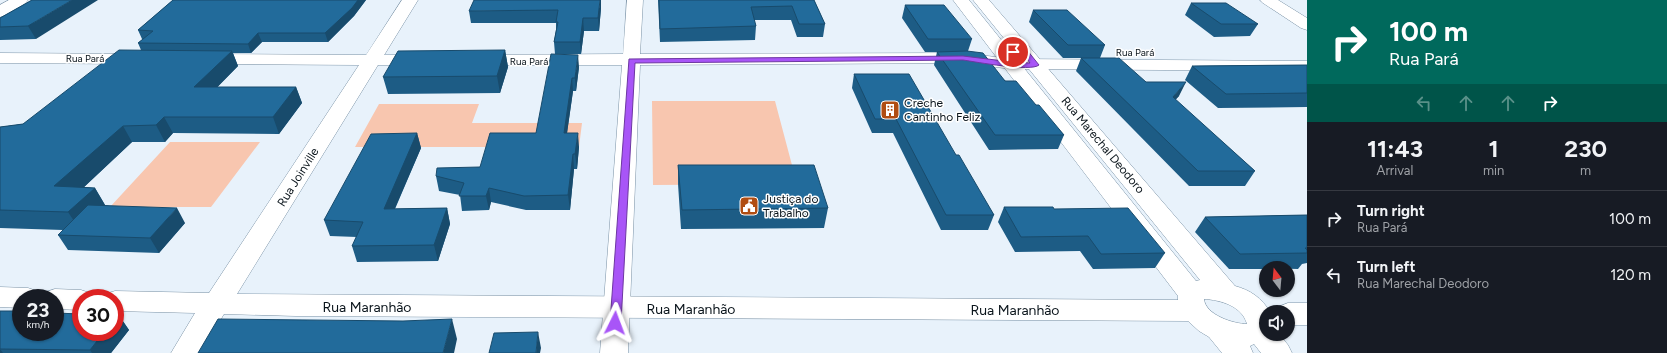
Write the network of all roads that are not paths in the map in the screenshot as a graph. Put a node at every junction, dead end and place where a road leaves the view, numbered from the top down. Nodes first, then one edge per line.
1 (20, 0) edge
2 (410, 0) edge
3 (635, 0) edge
4 (1268, 0) edge
5 (1287, 4) edge
6 (975, 5) edge
7 (1306, 9) edge
8 (0, 12) edge
9 (1307, 24) edge
10 (1147, 52) junction
11 (1233, 52) junction
12 (1307, 52) edge
13 (0, 58) edge
14 (1019, 58) junction
15 (152, 59) edge
16 (192, 59) edge
17 (372, 60) junction
18 (632, 61) junction
19 (1163, 65) junction
20 (1250, 66) junction
21 (1307, 66) edge
22 (1064, 130) junction
23 (1091, 130) junction
24 (1143, 192) junction
25 (1112, 193) junction
26 (1225, 292) junction
27 (0, 297) edge
28 (12, 297) edge
29 (124, 301) edge
30 (1193, 303) junction
31 (218, 304) junction
32 (616, 308) junction
33 (1295, 314) edge
34 (1307, 314) edge
35 (1259, 317) edge
36 (1259, 322) edge
37 (1219, 329) junction
38 (1272, 341) edge
39 (185, 353) edge
40 (614, 353) edge
41 (1239, 353) edge
42 (1278, 353) edge

1 - 8 street
2 - 17 street, Rua Joinville
3 - 18 street
4 - 5 street
5 - 7 street
5 - 9 street
6 - 14 street, Rua Marechal Deodoro
10 - 11 street, Rua Pará
10 - 14 street, Rua Pará
10 - 19 street
11 - 12 street, Rua Pará
11 - 20 street
13 - 15 street, Rua Pará
14 - 18 street, Rua Pará
14 - 19 street, Rua Pará
14 - 22 street, Rua Marechal Deodoro
14 - 23 street, Rua Marechal Deodoro
16 - 17 street, Rua Pará
17 - 18 street, Rua Pará
17 - 31 street, Rua Joinville
18 - 32 street
19 - 20 street, Rua Pará
20 - 21 street, Rua Pará
22 - 23 street
22 - 25 street, Rua Marechal Deodoro
23 - 24 street, Rua Marechal Deodoro
24 - 25 street
24 - 26 street, Rua Marechal Deodoro
25 - 30 street, Rua Marechal Deodoro
26 - 30 street, Rua Maranhão
26 - 35 street
27 - 28 street
29 - 31 street, Rua Maranhão
30 - 32 street, Rua Maranhão
30 - 37 street, Rua Marechal Deodoro
31 - 32 street, Rua Maranhão
31 - 39 street, Rua Joinville
32 - 40 street
33 - 34 street
36 - 37 street
37 - 41 street
38 - 42 street

